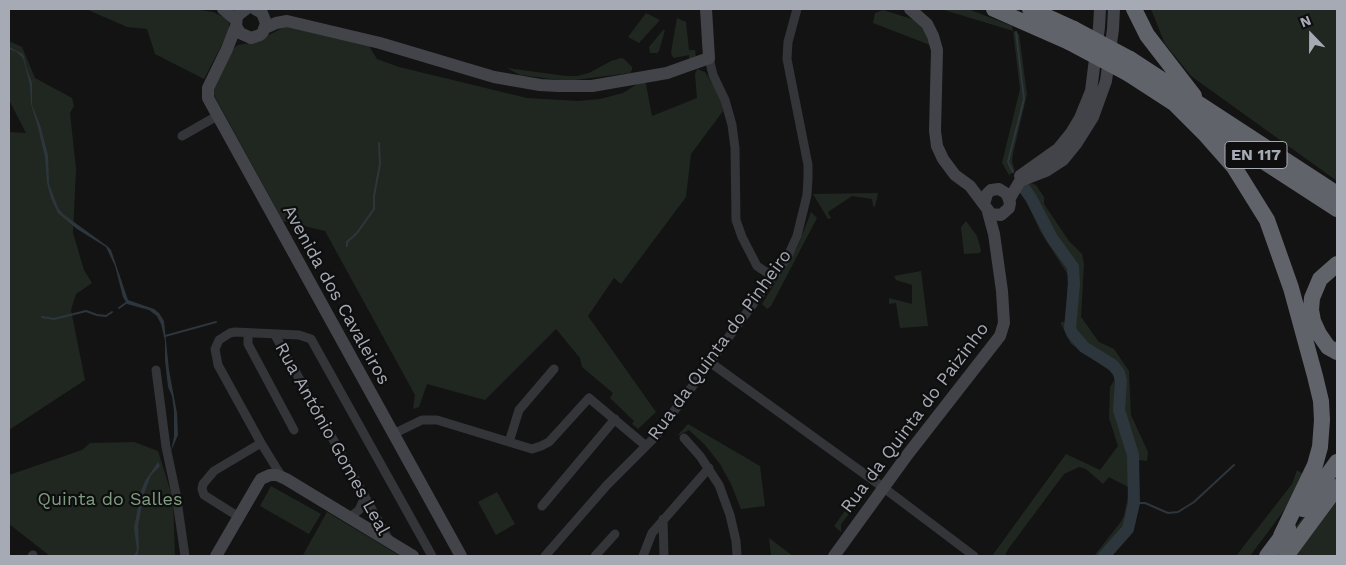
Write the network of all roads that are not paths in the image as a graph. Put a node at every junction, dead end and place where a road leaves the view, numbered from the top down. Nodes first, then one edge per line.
1 (223, 9) edge
2 (706, 9) edge
3 (797, 9) edge
4 (910, 9) edge
5 (994, 9) edge
6 (1030, 9) edge
7 (1054, 9) edge
8 (1100, 9) edge
9 (1114, 9) edge
10 (1134, 9) edge
11 (1146, 9) edge
12 (241, 14) edge
13 (265, 28) junction
14 (1069, 32) junction
15 (247, 37) junction
16 (227, 49) junction
17 (1164, 55) junction
18 (709, 58) junction
19 (1130, 67) junction
20 (1173, 102) junction
21 (1202, 105) junction
22 (217, 116) junction
23 (182, 136) dead end
24 (970, 186) junction
25 (995, 190) junction
26 (1337, 194) edge
27 (1010, 198) junction
28 (986, 208) junction
29 (1337, 209) edge
30 (1002, 215) junction
31 (994, 234) junction
32 (1337, 264) edge
33 (772, 276) junction
34 (248, 333) junction
35 (274, 334) junction
36 (1337, 352) edge
37 (711, 363) junction
38 (554, 369) dead end
39 (156, 370) dead end
40 (615, 419) junction
41 (294, 430) dead end
42 (393, 434) junction
43 (684, 438) dead end
44 (509, 442) junction
45 (261, 444) junction
46 (646, 446) junction
47 (1337, 462) edge
48 (709, 468) junction
49 (282, 477) junction
50 (1337, 487) edge
51 (884, 488) junction
52 (364, 497) junction
53 (542, 506) dead end
54 (239, 517) junction
55 (349, 518) junction
56 (663, 519) junction
57 (615, 534) dead end
58 (1281, 536) junction
59 (390, 543) junction
60 (185, 556) edge
61 (216, 556) edge
62 (413, 556) edge
63 (432, 556) edge
64 (461, 556) edge
65 (545, 556) edge
66 (595, 556) edge
67 (643, 556) edge
68 (664, 556) edge
69 (737, 556) edge
70 (834, 556) edge
71 (974, 556) edge
72 (1266, 556) edge
73 (1286, 556) edge

1 - 12 street
2 - 18 street
3 - 33 street, Rua da Quinta do Pinheiro
4 - 24 street
5 - 14 highway, EN 117
6 - 14 highway, EN 117
7 - 14 highway
8 - 25 street
9 - 27 street
10 - 17 highway
11 - 17 highway
12 - 13 street
12 - 15 street
12 - 16 street, Avenida dos Cavaleiros
13 - 15 street
13 - 18 street
14 - 19 highway, EN 117, bridge
15 - 16 street
16 - 22 street, Avenida dos Cavaleiros
17 - 21 highway
18 - 33 street
19 - 20 highway, EN 117
19 - 21 highway, EN 117
20 - 29 highway, EN 117
20 - 58 highway
21 - 26 highway, EN 117
22 - 23 street
22 - 42 street, Avenida dos Cavaleiros
24 - 25 street
24 - 28 street
25 - 27 street
25 - 28 street
27 - 30 street
28 - 30 street
28 - 31 street, Rua da Quinta do Paizinho
30 - 31 street, Rua da Quinta do Paizinho
31 - 51 street, Rua da Quinta do Paizinho
32 - 36 highway
33 - 37 street, Rua da Quinta do Pinheiro
34 - 35 street
34 - 41 street
34 - 45 street
35 - 52 street, Rua António Gomes Leal
35 - 63 street
37 - 46 street, Rua da Quinta do Pinheiro
37 - 51 street
38 - 44 street
39 - 60 street
40 - 44 street
40 - 46 street
40 - 53 street
42 - 44 street
42 - 64 street, Avenida dos Cavaleiros
43 - 48 street
45 - 49 street
45 - 54 street
46 - 65 street, Rua da Quinta do Pinheiro
47 - 58 highway
48 - 56 street
48 - 69 street
49 - 54 street
49 - 55 street
50 - 73 highway
51 - 70 street, Rua da Quinta do Paizinho
51 - 71 street
52 - 55 street
52 - 59 street, Rua António Gomes Leal
54 - 61 street
55 - 59 street
56 - 67 street
56 - 68 street
57 - 66 street
58 - 72 highway
59 - 62 street

